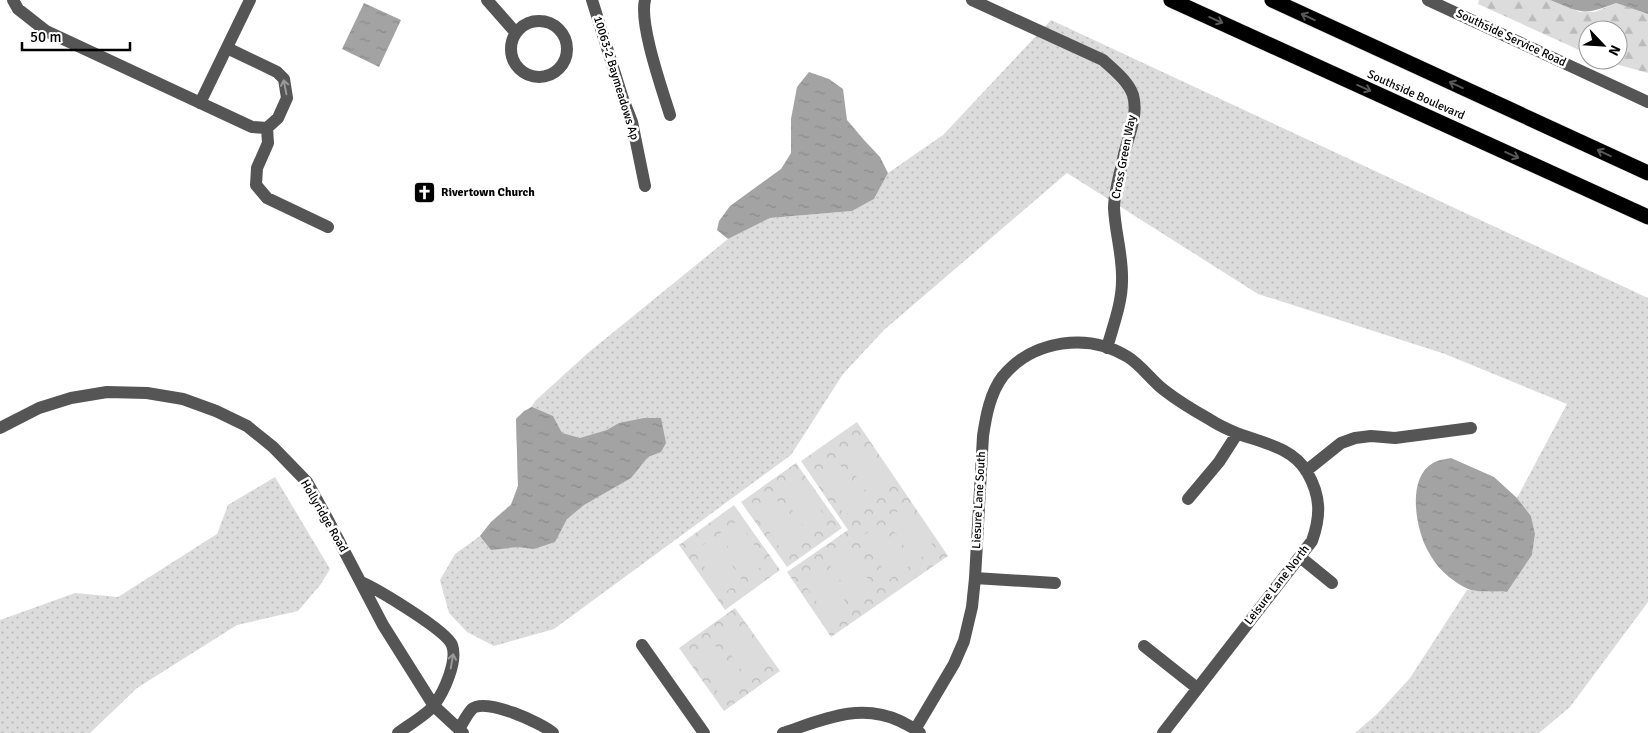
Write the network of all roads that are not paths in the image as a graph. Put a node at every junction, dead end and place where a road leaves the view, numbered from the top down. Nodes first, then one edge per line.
1 (13, 0) edge
2 (250, 0) edge
3 (487, 0) edge
4 (592, 0) edge
5 (645, 0) edge
6 (972, 0) edge
7 (1172, 0) edge
8 (1272, 0) edge
9 (1430, 0) edge
10 (516, 34) junction
11 (227, 48) junction
12 (1648, 102) edge
13 (200, 103) junction
14 (670, 115) dead end
15 (267, 128) junction
16 (1648, 173) edge
17 (645, 186) dead end
18 (1648, 217) edge
19 (328, 227) dead end
20 (1107, 348) junction
21 (0, 428) edge
22 (1471, 428) dead end
23 (1237, 434) junction
24 (1306, 471) junction
25 (1188, 499) dead end
26 (1300, 557) junction
27 (975, 578) junction
28 (361, 582) junction
29 (1055, 583) dead end
30 (1332, 583) dead end
31 (642, 644) dead end
32 (1144, 646) dead end
33 (1197, 688) junction
34 (434, 706) junction
35 (461, 731) edge
36 (918, 731) edge
37 (398, 733) edge
38 (553, 733) edge
39 (704, 733) edge
40 (783, 733) edge
41 (1163, 733) edge

1 - 13 street
2 - 11 street
3 - 10 street
4 - 17 street, 10063-2 Baymeadows Ap
5 - 14 street
6 - 20 street, Cross Green Way
7 -> 18 highway, Southside Boulevard
16 -> 8 highway, Southside Boulevard
9 - 12 street, Southside Service Road
10 - 10 street
11 - 13 street
15 -> 11 street
13 - 15 street
15 - 19 street
20 - 23 street, Leisure Lane North
20 - 27 street, Liesure Lane South
21 - 28 street, Hollyridge Road
22 - 24 street
23 - 24 street, Leisure Lane North
23 - 25 street
24 - 26 street, Leisure Lane North
26 - 30 street
26 - 33 street, Leisure Lane North
27 - 29 street
27 - 36 street, Liesure Lane South
28 - 34 street, Hollyridge Road
34 -> 28 street
31 - 39 street
32 - 33 street
33 - 41 street, Leisure Lane North
34 - 35 street, Hollyridge Road
34 - 37 street
35 - 38 street
36 - 40 street

